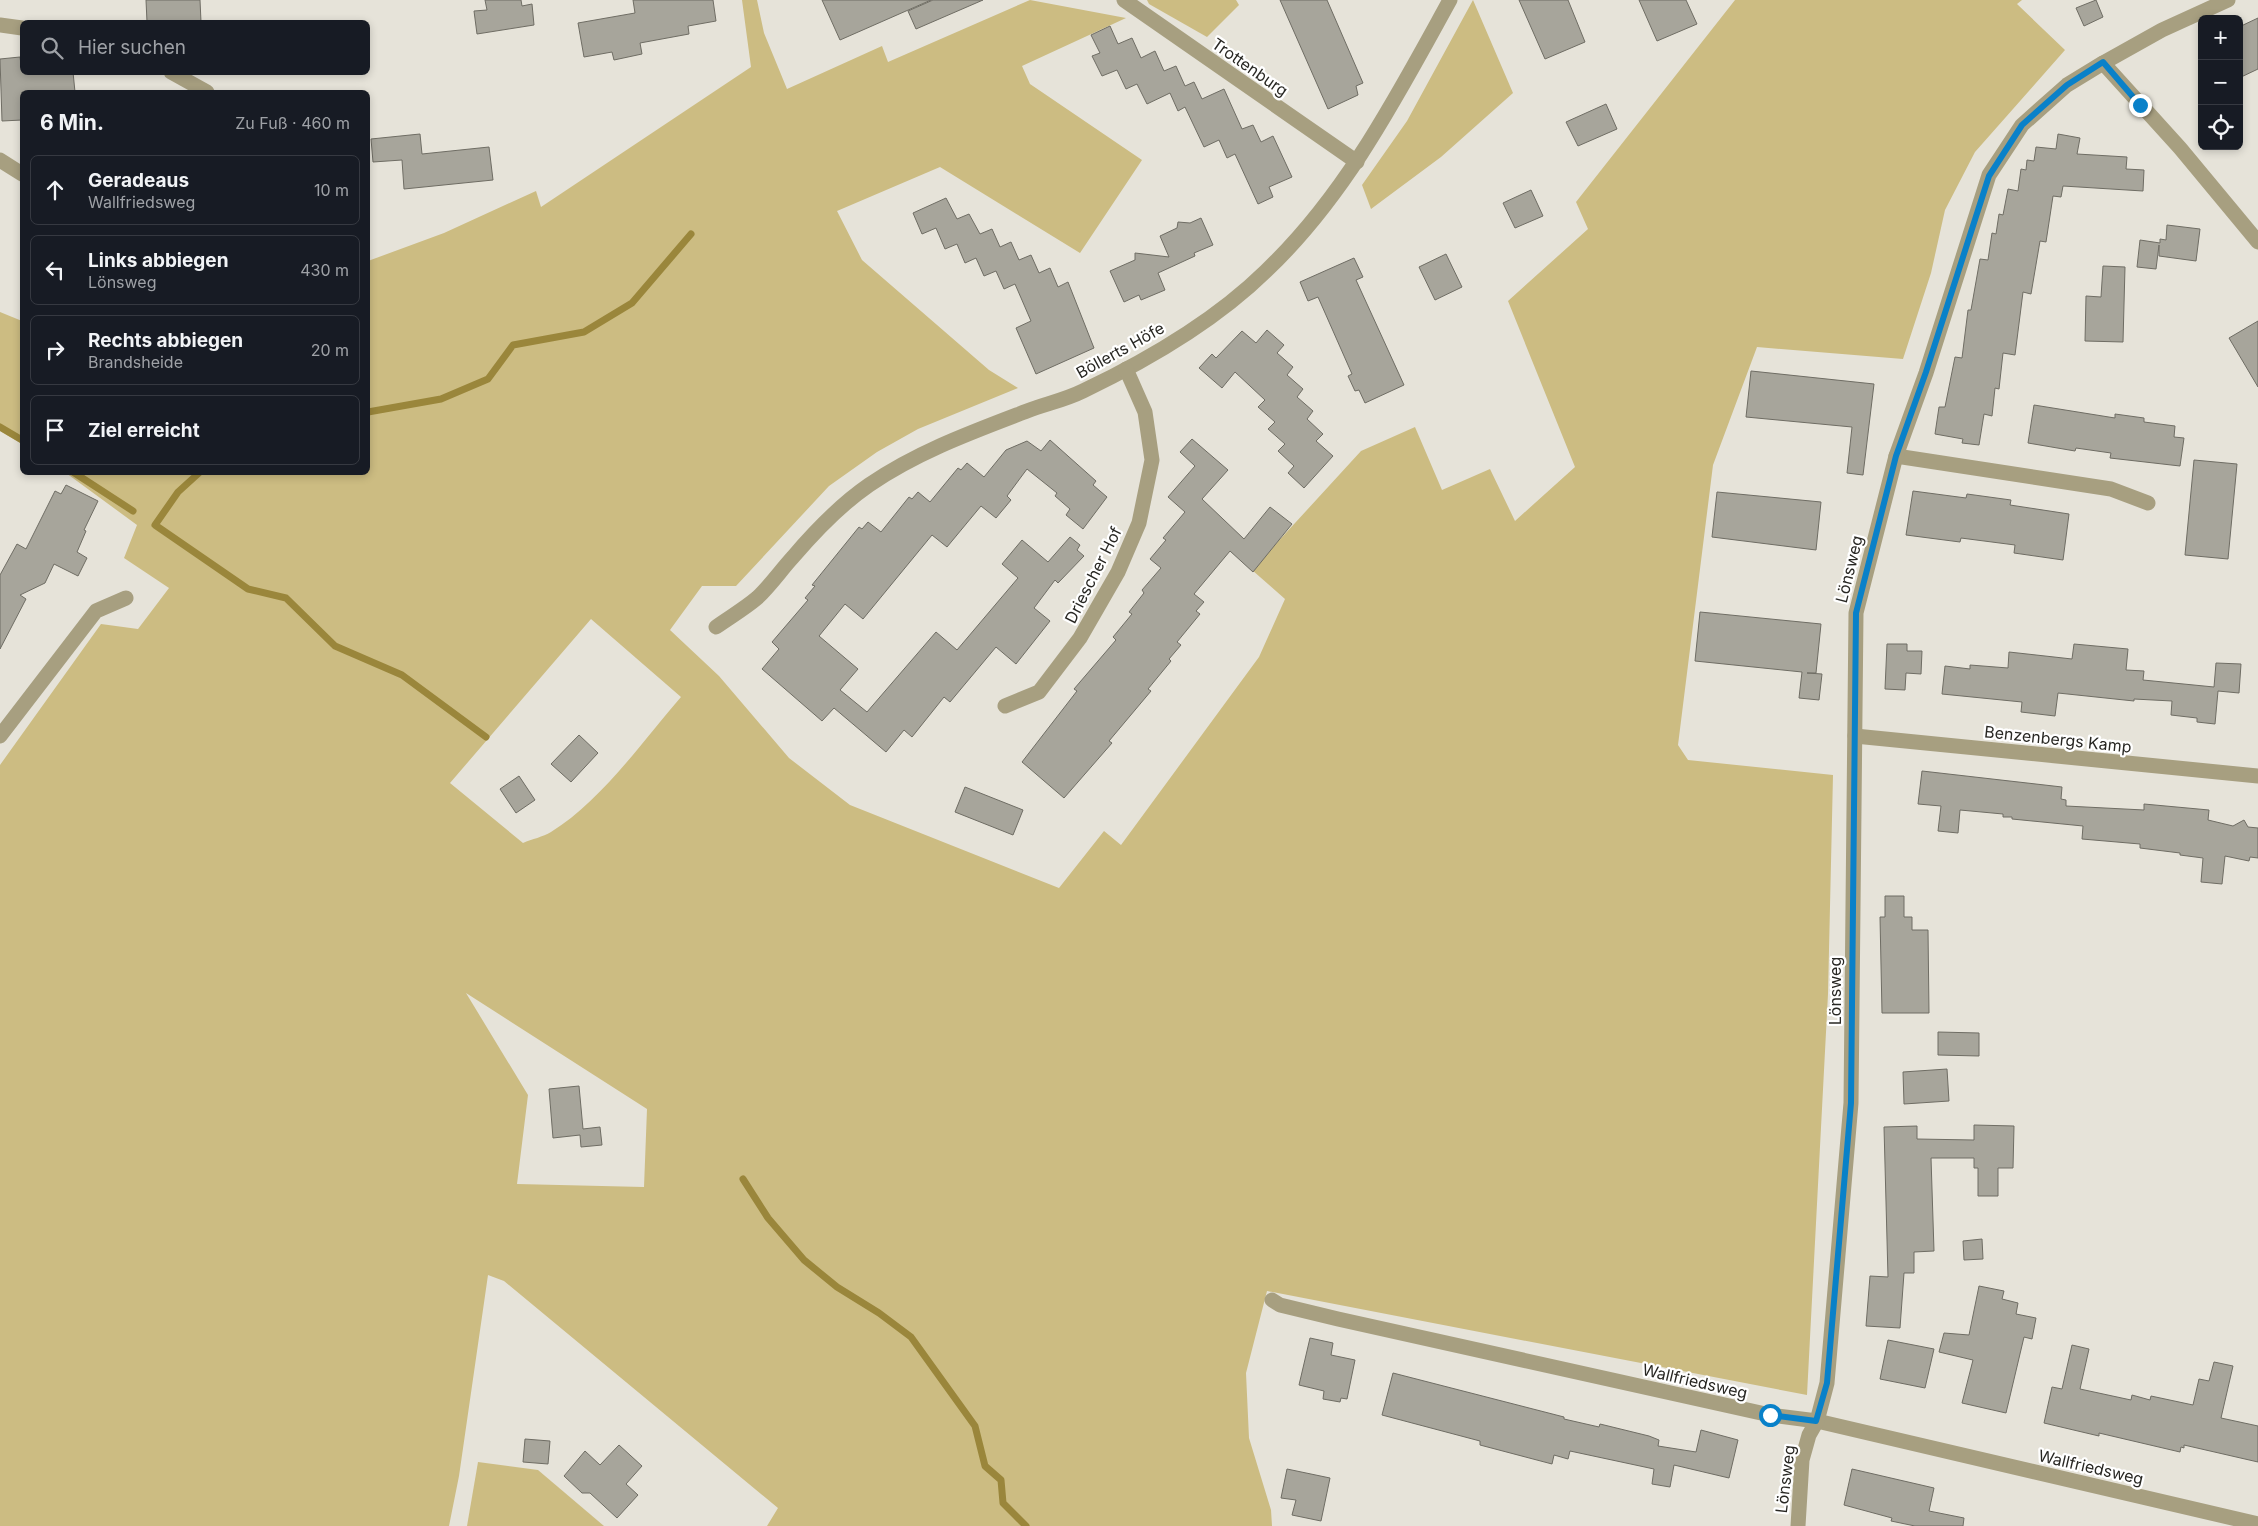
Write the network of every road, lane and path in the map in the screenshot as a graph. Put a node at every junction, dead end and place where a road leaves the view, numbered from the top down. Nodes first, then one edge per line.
1 (1124, 0) edge
2 (1450, 0) edge
3 (2228, 0) edge
4 (0, 26) edge
5 (20, 28) edge
6 (2103, 62) junction
7 (176, 75) edge
8 (203, 90) edge
9 (0, 160) edge
10 (1357, 162) junction
11 (20, 173) edge
12 (2258, 242) edge
13 (1126, 369) junction
14 (1896, 456) junction
15 (2148, 503) dead end
16 (126, 598) dead end
17 (716, 627) dead end
18 (1005, 706) dead end
19 (0, 736) edge
20 (1855, 736) junction
21 (2258, 776) edge
22 (1272, 1300) dead end
23 (1816, 1421) junction
24 (2258, 1524) edge
25 (1798, 1526) edge

1 - 10 street, Trottenburg
2 - 10 street, Böllerts Höfe
3 - 6 street, Lönsweg
4 - 5 street
6 - 12 street
6 - 14 street, Lönsweg
7 - 8 street
9 - 11 street
10 - 13 street, Böllerts Höfe
13 - 17 street, Böllerts Höfe
13 - 18 street, Driescher Hof
14 - 15 street
14 - 20 street, Lönsweg
16 - 19 street
20 - 21 street, Benzenbergs Kamp
20 - 23 street, Lönsweg
22 - 23 street, Wallfriedsweg
23 - 24 street, Wallfriedsweg
23 - 25 street, Lönsweg

